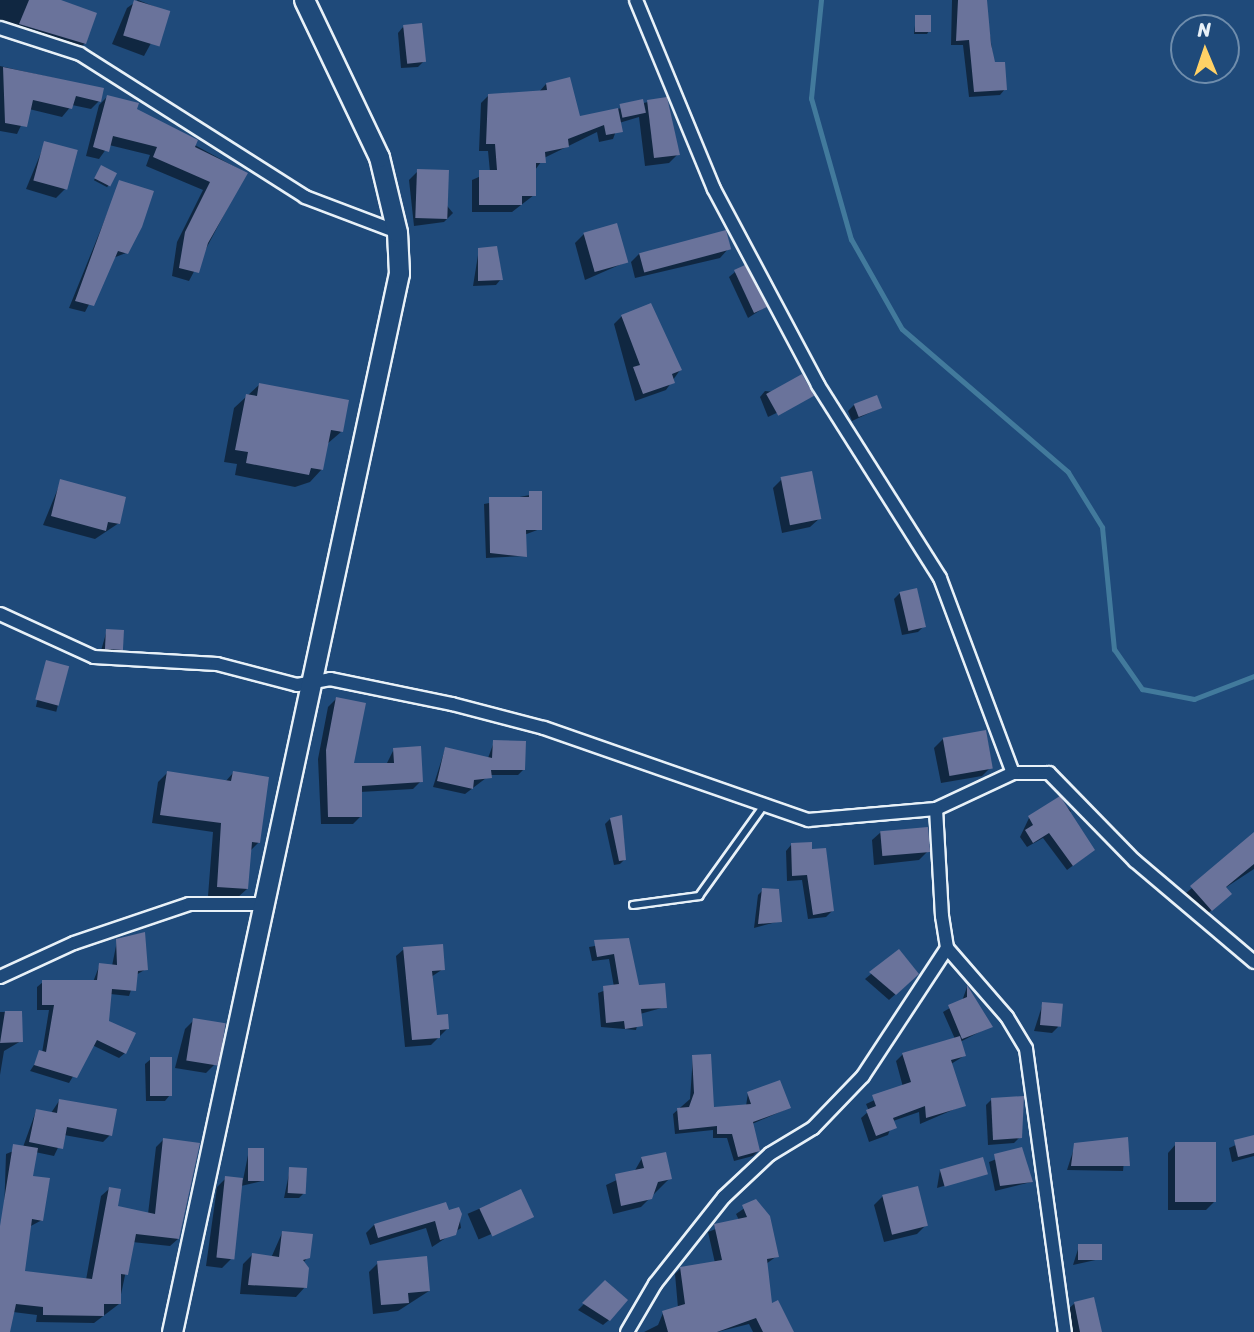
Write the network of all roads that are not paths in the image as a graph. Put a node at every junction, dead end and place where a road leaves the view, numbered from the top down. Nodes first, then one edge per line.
1 (304, 0) edge
2 (636, 0) edge
3 (0, 28) edge
4 (397, 232) junction
5 (0, 614) edge
6 (312, 680) junction
7 (1013, 773) junction
8 (762, 808) junction
9 (936, 809) junction
10 (259, 904) junction
11 (633, 905) dead end
12 (947, 948) junction
13 (1254, 962) edge
14 (0, 978) edge
15 (172, 1332) edge
16 (627, 1332) edge
17 (1065, 1332) edge

1 - 4 main road
2 - 7 street
3 - 4 street
4 - 6 main road
5 - 6 street
6 - 8 street
6 - 10 main road
7 - 9 street
7 - 13 street
8 - 9 street
8 - 11 lane
9 - 12 street
10 - 14 street
10 - 15 main road
12 - 16 street
12 - 17 street

